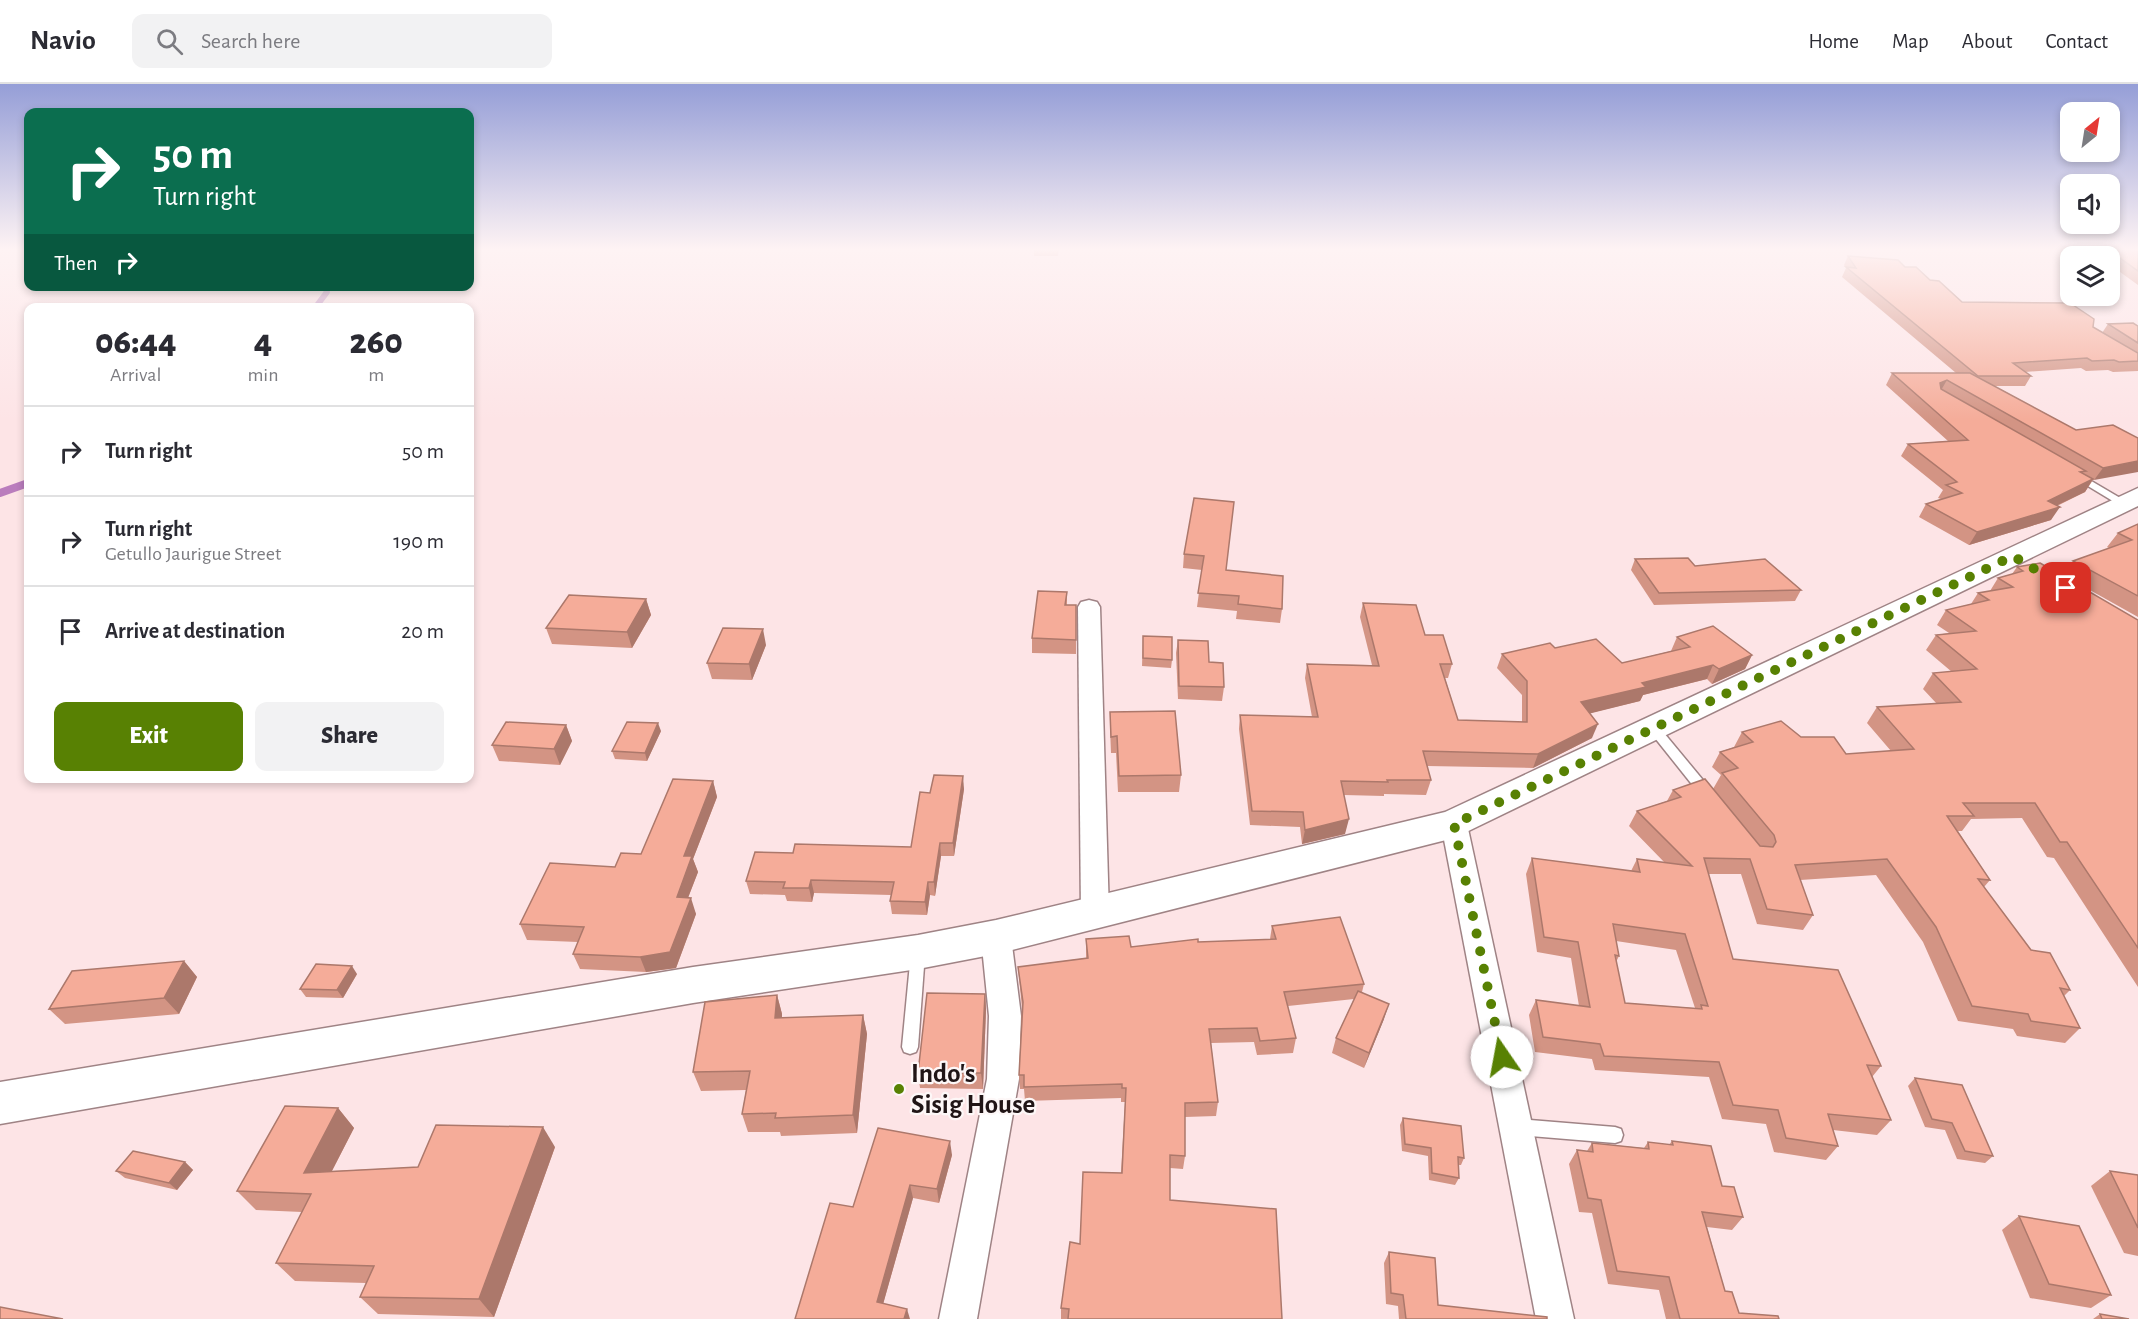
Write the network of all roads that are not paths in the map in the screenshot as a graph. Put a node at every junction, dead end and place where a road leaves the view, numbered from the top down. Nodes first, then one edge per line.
1 (2066, 470) edge
2 (2131, 500) edge
3 (1089, 607) dead end
4 (1654, 730) junction
5 (1713, 802) edge
6 (1454, 824) junction
7 (1095, 914) junction
8 (996, 938) junction
9 (918, 952) junction
10 (909, 1047) dead end
11 (0, 1103) edge
12 (1517, 1127) junction
13 (1615, 1135) dead end
14 (958, 1319) edge
15 (1555, 1319) edge

1 - 2 lane
2 - 4 main road
3 - 7 street
4 - 5 lane
4 - 6 main road
6 - 7 main road
6 - 12 street
7 - 8 main road
8 - 9 main road
8 - 14 street
9 - 10 lane
9 - 11 main road
12 - 13 lane
12 - 15 street

